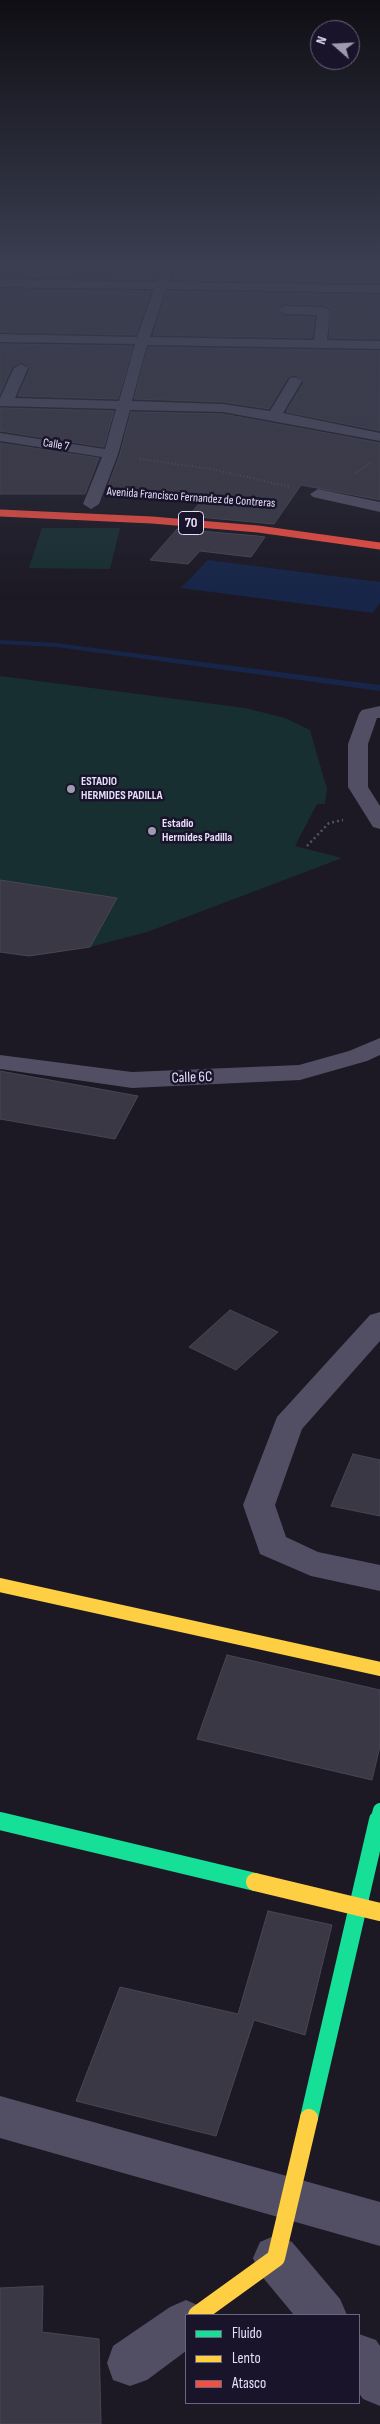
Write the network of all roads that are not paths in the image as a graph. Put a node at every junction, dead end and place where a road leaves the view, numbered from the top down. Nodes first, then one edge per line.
1 (17, 375) edge
2 (132, 375) edge
3 (295, 381) dead end
4 (4, 402) edge
5 (123, 404) junction
6 (274, 416) junction
7 (0, 437) edge
8 (380, 437) edge
9 (111, 454) junction
10 (318, 494) road end
11 (0, 502) edge
12 (45, 503) dead end
13 (91, 504) dead end
14 (380, 507) edge
15 (0, 513) edge
16 (380, 546) edge
17 (380, 712) edge
18 (379, 823) edge
19 (380, 1045) edge
20 (0, 1062) edge
21 (380, 1322) edge
22 (380, 1578) edge
23 (0, 1585) edge
24 (380, 1669) edge
25 (380, 1810) edge
26 (0, 1821) edge
27 (356, 1906) junction
28 (380, 1912) edge
29 (0, 2117) edge
30 (292, 2199) junction
31 (380, 2224) edge
32 (276, 2258) junction
33 (198, 2314) edge
34 (323, 2314) edge
35 (185, 2324) edge
36 (360, 2358) edge
37 (130, 2363) dead end
38 (380, 2382) edge

1 - 4 street
2 - 5 street
3 - 6 street
4 - 5 street
5 - 6 street
5 - 9 street
6 - 8 street
7 - 9 street, Calle 7
9 - 13 street
10 - 14 street
11 - 12 street
15 - 16 street, Avenida Francisco Fernandez de Contreras / 70
17 - 18 street
19 - 20 street, Calle 6C
21 - 22 street
23 - 24 street
25 - 27 street
26 - 27 street
27 - 28 street
27 - 30 street
29 - 30 street
30 - 31 street
30 - 32 street
32 - 33 street
32 - 34 street
35 - 37 street
36 - 38 street

